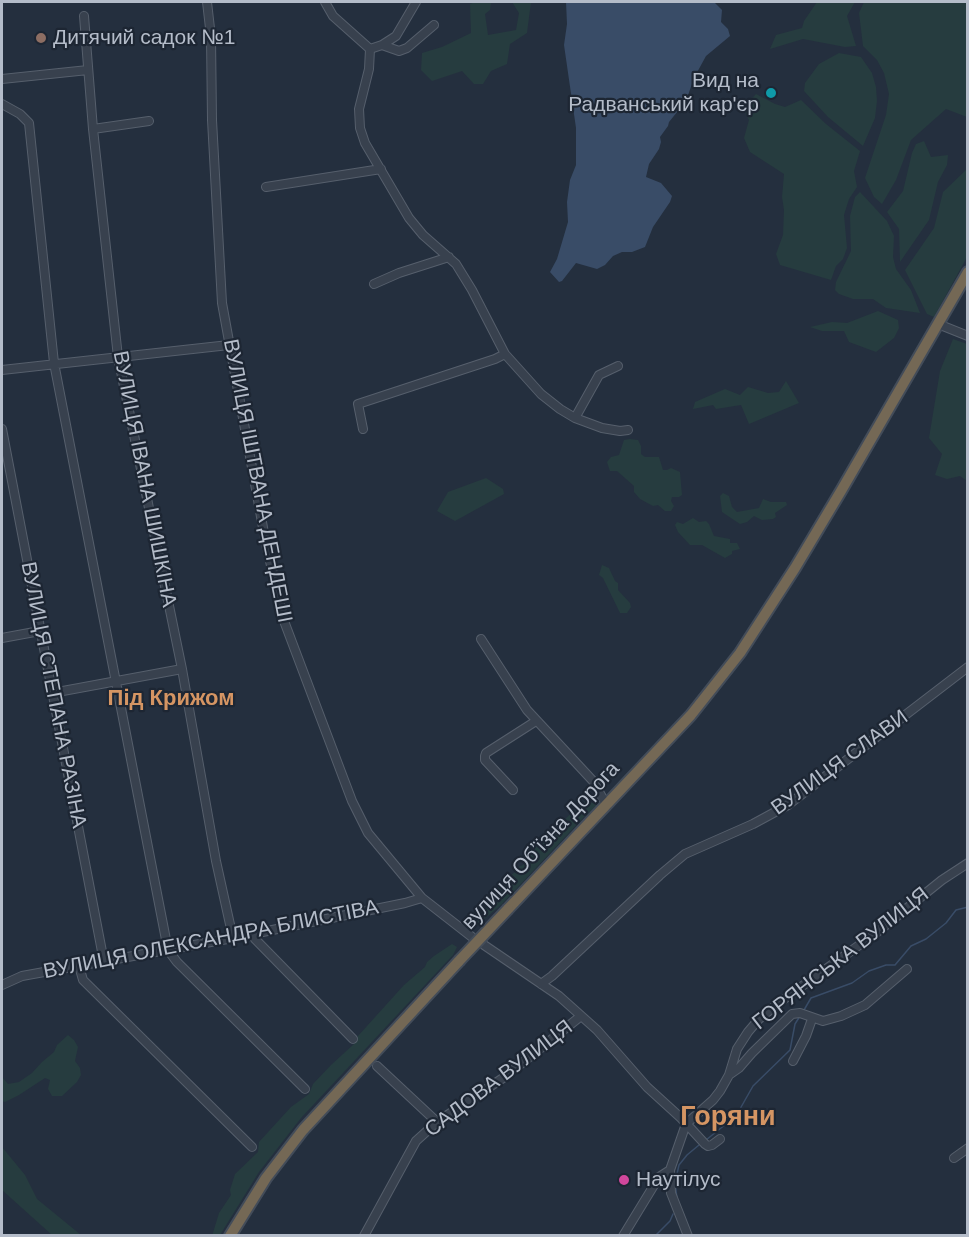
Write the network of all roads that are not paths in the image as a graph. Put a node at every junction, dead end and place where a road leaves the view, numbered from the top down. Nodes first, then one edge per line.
1 (207, 2) edge
2 (325, 2) edge
3 (416, 2) edge
4 (84, 16) dead end
5 (434, 25) dead end
6 (382, 45) junction
7 (369, 49) junction
8 (88, 70) junction
9 (2, 80) edge
10 (2, 104) edge
11 (149, 122) dead end
12 (93, 129) junction
13 (381, 169) junction
14 (266, 187) dead end
15 (448, 257) junction
16 (968, 272) edge
17 (374, 284) dead end
18 (938, 324) junction
19 (968, 336) edge
20 (229, 345) junction
21 (505, 354) junction
22 (118, 357) junction
23 (54, 363) junction
24 (618, 366) dead end
25 (2, 370) edge
26 (575, 418) junction
27 (2, 429) edge
28 (363, 429) dead end
29 (628, 430) dead end
30 (40, 631) junction
31 (2, 638) edge
32 (481, 639) dead end
33 (968, 667) edge
34 (182, 669) junction
35 (117, 681) junction
36 (52, 693) junction
37 (536, 721) junction
38 (513, 790) dead end
39 (607, 806) junction
40 (968, 863) edge
41 (422, 898) junction
42 (251, 933) junction
43 (472, 937) dead end
44 (233, 938) junction
45 (484, 945) dead end
46 (168, 950) junction
47 (104, 962) junction
48 (79, 966) junction
49 (907, 969) dead end
50 (541, 984) junction
51 (2, 985) edge
52 (581, 1016) junction
53 (812, 1019) junction
54 (353, 1039) dead end
55 (793, 1061) dead end
56 (377, 1066) dead end
57 (729, 1075) junction
58 (306, 1089) dead end
59 (437, 1122) junction
60 (686, 1124) junction
61 (720, 1139) dead end
62 (252, 1148) dead end
63 (968, 1148) edge
64 (954, 1158) dead end
65 (670, 1170) junction
66 (230, 1236) edge
67 (364, 1236) edge
68 (623, 1236) edge
69 (688, 1236) edge

1 - 20 street, ВУЛИЦЯ ІШТВАНА ДЕНДЕШІ
2 - 7 street
3 - 6 street
4 - 8 street, ВУЛИЦЯ ІВАНА ШИШКІНА
5 - 6 street
6 - 7 street
7 - 13 street
8 - 9 street
8 - 12 street, ВУЛИЦЯ ІВАНА ШИШКІНА
10 - 23 street
11 - 12 street
12 - 22 street, ВУЛИЦЯ ІВАНА ШИШКІНА
13 - 14 street
13 - 15 street
15 - 17 street
15 - 21 street
16 - 18 highway, вулиця Обʼїзна Дорога
18 - 19 street
18 - 39 highway, вулиця Обʼїзна Дорога
20 - 22 street
20 - 41 street, ВУЛИЦЯ ІШТВАНА ДЕНДЕШІ
21 - 26 street
21 - 28 street
22 - 23 street
22 - 34 street, ВУЛИЦЯ ІВАНА ШИШКІНА
23 - 25 street
23 - 35 street
24 - 26 street
26 - 29 street
27 - 30 street, ВУЛИЦЯ СТЕПАНА РАЗІНА
30 - 31 street
30 - 36 street, ВУЛИЦЯ СТЕПАНА РАЗІНА
32 - 37 street
33 - 50 street, ВУЛИЦЯ СЛАВИ
34 - 35 street
34 - 44 street, ВУЛИЦЯ ІВАНА ШИШКІНА
35 - 36 street
35 - 46 street
36 - 47 street, ВУЛИЦЯ СТЕПАНА РАЗІНА
37 - 38 street
37 - 39 street
39 - 66 highway, вулиця Обʼїзна Дорога, bridge
40 - 57 street, ГОРЯНСЬКА ВУЛИЦЯ
41 - 42 street, ВУЛИЦЯ ОЛЕКСАНДРА БЛИСТІВА
41 - 43 street, ВУЛИЦЯ ІШТВАНА ДЕНДЕШІ
42 - 44 street, ВУЛИЦЯ ОЛЕКСАНДРА БЛИСТІВА
42 - 54 street
44 - 46 street, ВУЛИЦЯ ОЛЕКСАНДРА БЛИСТІВА
45 - 50 street
46 - 47 street, ВУЛИЦЯ ОЛЕКСАНДРА БЛИСТІВА
46 - 58 street
47 - 48 street, ВУЛИЦЯ ОЛЕКСАНДРА БЛИСТІВА
48 - 51 street, ВУЛИЦЯ ОЛЕКСАНДРА БЛИСТІВА
48 - 62 street
49 - 53 street
50 - 52 street
52 - 59 street, САДОВА ВУЛИЦЯ
52 - 60 street
53 - 55 street
53 - 57 street
56 - 59 street
57 - 60 street, ГОРЯНСЬКА ВУЛИЦЯ
59 - 67 street, САДОВА ВУЛИЦЯ
60 - 61 street
60 - 65 street
63 - 64 street
65 - 68 street
65 - 69 street

